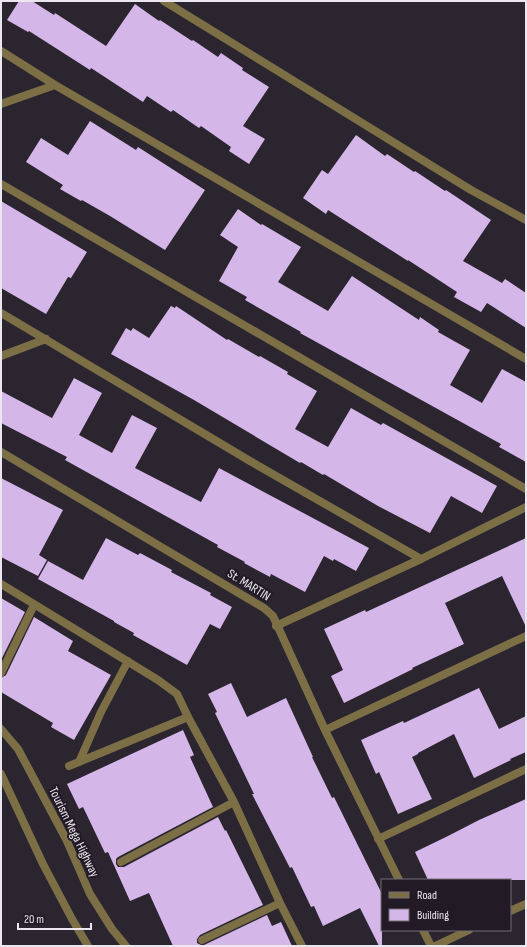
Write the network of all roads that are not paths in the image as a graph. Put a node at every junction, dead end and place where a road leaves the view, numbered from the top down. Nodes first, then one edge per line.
1 (164, 1) edge
2 (1, 51) edge
3 (55, 85) junction
4 (1, 104) edge
5 (1, 184) edge
6 (526, 220) edge
7 (1, 313) edge
8 (46, 339) junction
9 (1, 356) edge
10 (526, 359) edge
11 (1, 452) edge
12 (526, 489) edge
13 (526, 507) edge
14 (422, 559) junction
15 (1, 584) edge
16 (34, 605) junction
17 (276, 626) junction
18 (526, 636) edge
19 (128, 661) junction
20 (1, 672) edge
21 (188, 717) junction
22 (1, 729) edge
23 (325, 730) junction
24 (79, 762) junction
25 (69, 766) dead end
26 (526, 769) edge
27 (1, 774) edge
28 (234, 802) junction
29 (378, 839) junction
30 (121, 862) dead end
31 (398, 879) edge
32 (280, 904) junction
33 (526, 904) edge
34 (511, 911) edge
35 (424, 931) edge
36 (467, 931) edge
37 (202, 940) dead end
38 (88, 946) edge
39 (126, 946) edge
40 (302, 946) edge
41 (431, 946) edge
42 (435, 946) edge

1 - 6 street
2 - 3 street
3 - 4 street
3 - 10 street
5 - 12 street
7 - 8 street
8 - 9 street
8 - 14 street
11 - 17 street, St. MARTIN
13 - 14 street
14 - 17 street
15 - 16 street
16 - 19 street
16 - 20 street
17 - 23 street, St. MARTIN
18 - 23 street
19 - 21 street
19 - 24 street
21 - 24 street
21 - 28 street
22 - 39 street, Tourism Mega Highway
23 - 29 street, St. MARTIN
24 - 25 street
26 - 29 street
27 - 38 street
28 - 30 street
28 - 32 street
29 - 31 street, St. MARTIN
32 - 37 street
32 - 40 street
33 - 34 street
35 - 41 street
36 - 42 street

